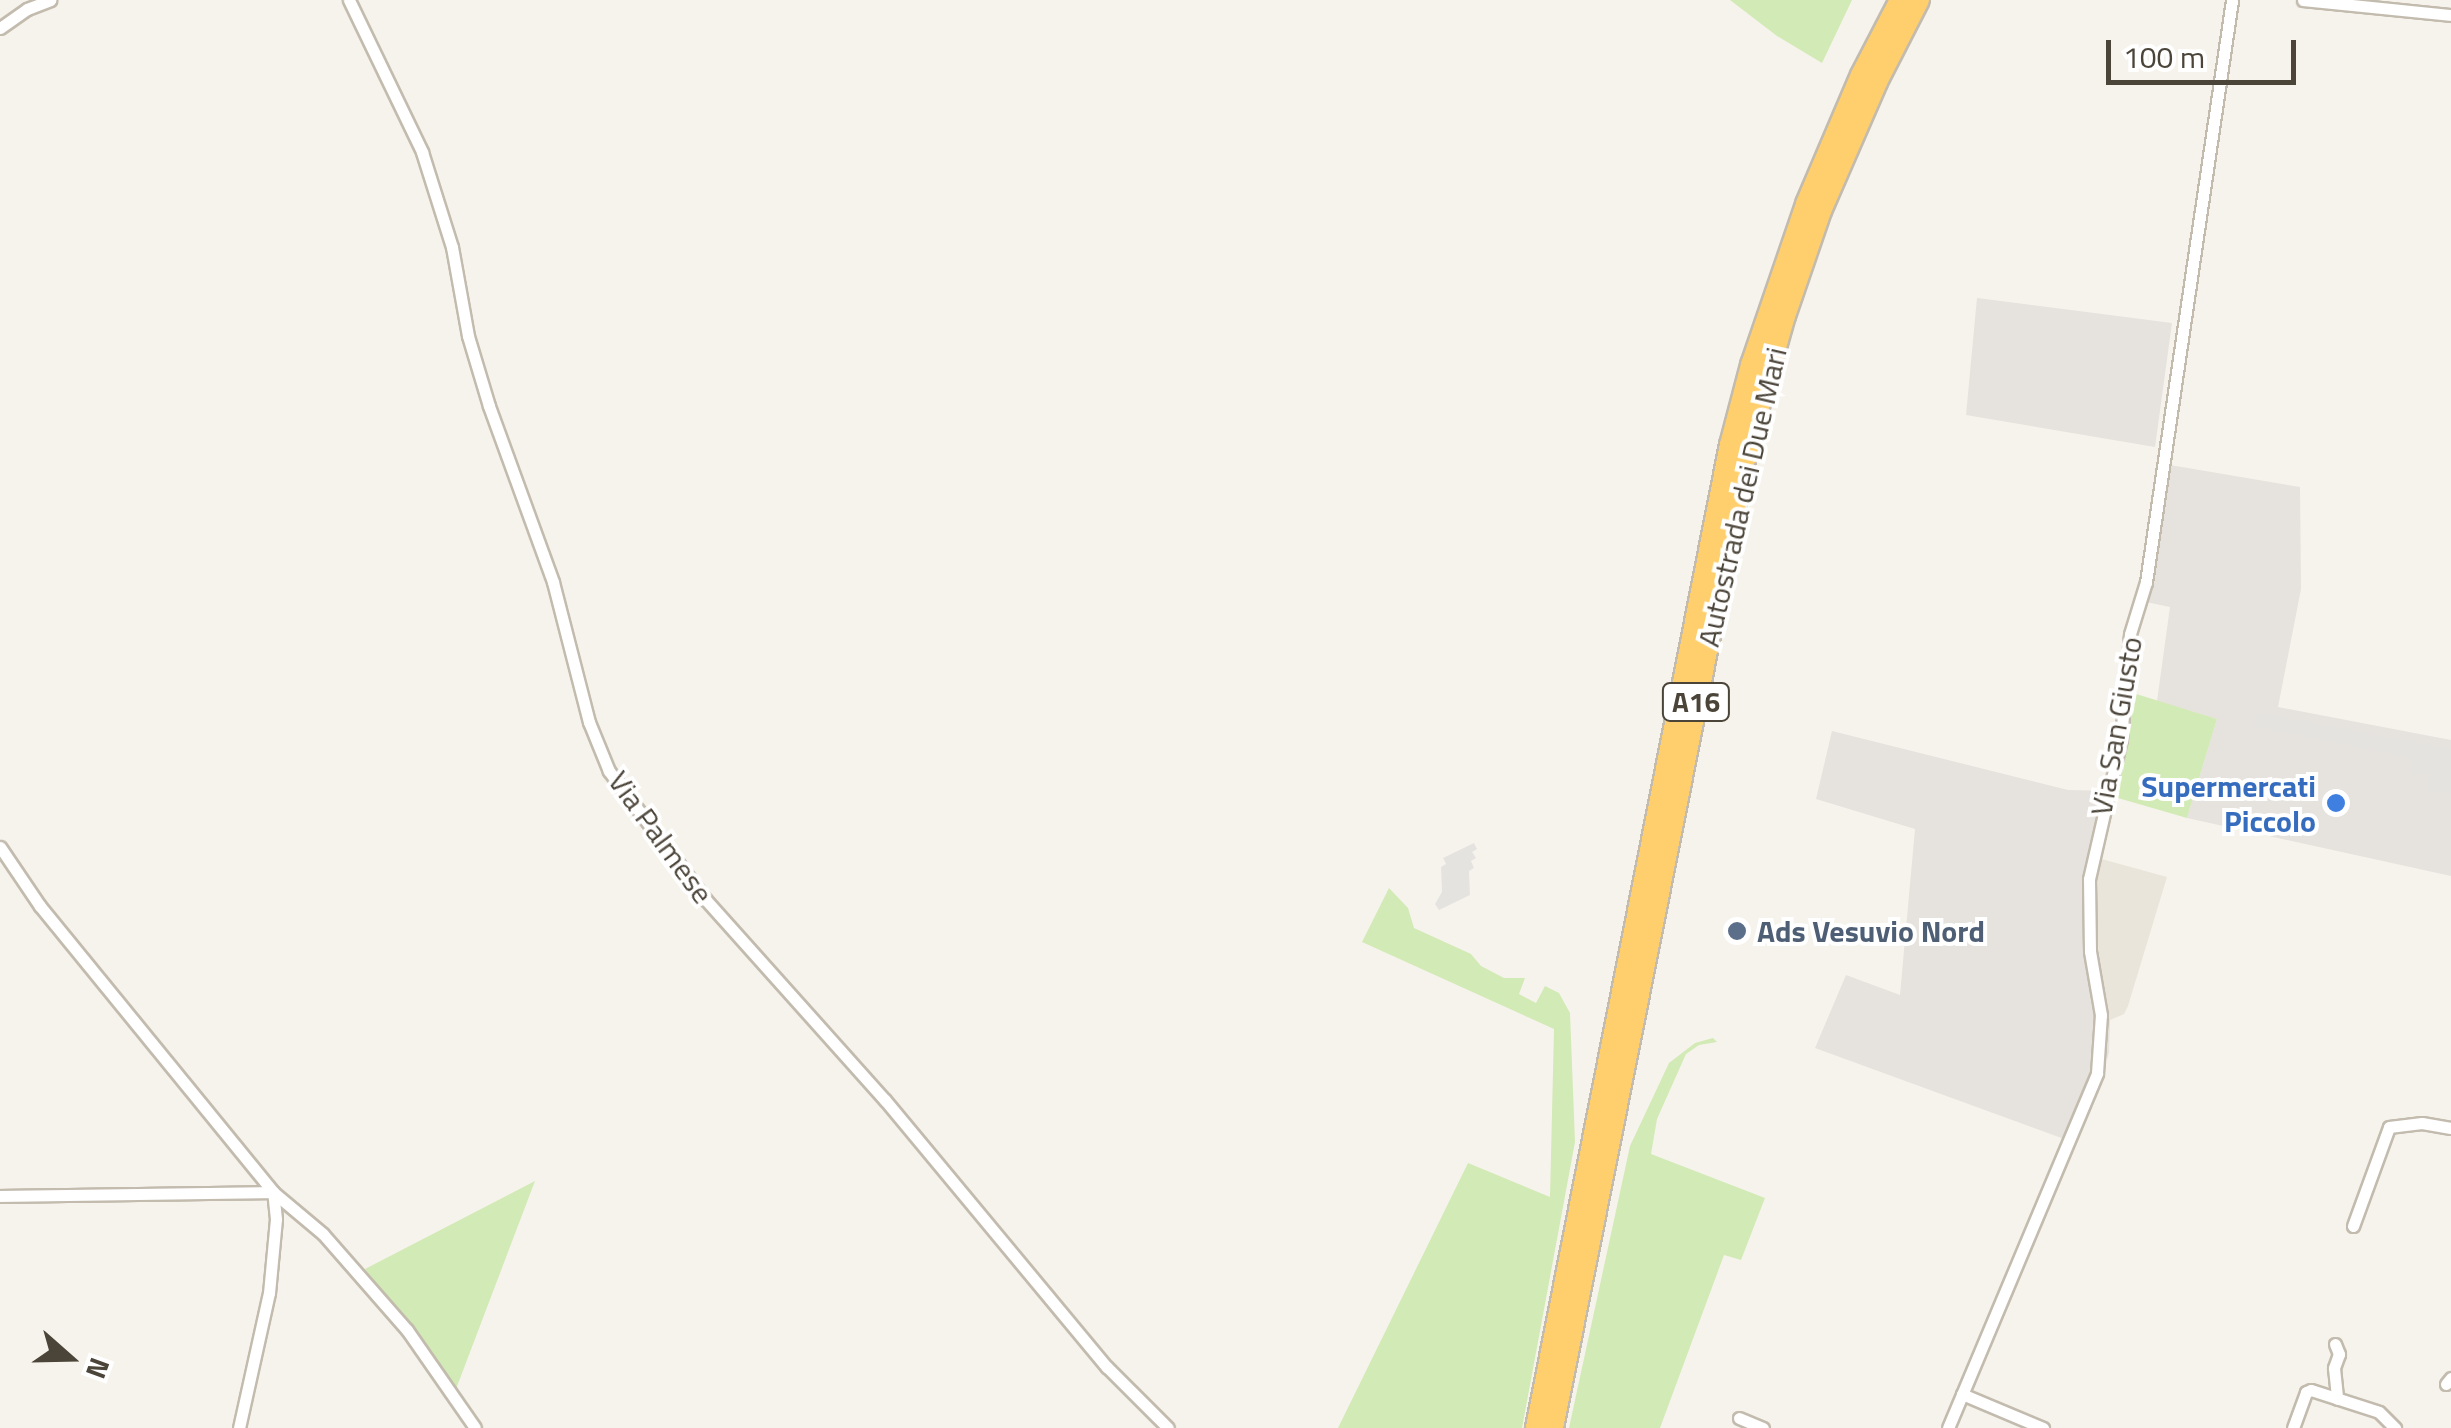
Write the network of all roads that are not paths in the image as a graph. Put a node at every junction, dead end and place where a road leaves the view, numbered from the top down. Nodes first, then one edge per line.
1 (50, 0) edge
2 (349, 0) edge
3 (1900, 0) edge
4 (1919, 0) edge
5 (2232, 0) edge
6 (2304, 0) edge
7 (2451, 15) edge
8 (0, 28) edge
9 (0, 848) edge
10 (2451, 1128) edge
11 (273, 1192) junction
12 (0, 1196) edge
13 (2353, 1226) dead end
14 (2335, 1344) dead end
15 (1962, 1394) junction
16 (2337, 1399) junction
17 (1739, 1418) dead end
18 (239, 1428) edge
19 (475, 1428) edge
20 (1168, 1428) edge
21 (1536, 1428) edge
22 (1553, 1428) edge
23 (1763, 1428) edge
24 (1948, 1428) edge
25 (2043, 1428) edge
26 (2293, 1428) edge
27 (2395, 1428) edge

1 - 8 street
2 - 20 street, Via Palmese
3 - 21 highway, Autostrada dei Due Mari / A16
4 - 22 highway, Autostrada dei Due Mari / A16
5 - 15 street, Via San Giusto
6 - 7 street
9 - 11 street
10 - 13 street
11 - 12 street
11 - 18 street
11 - 19 street
14 - 16 street
15 - 24 street, Via San Giusto
15 - 25 street
16 - 26 street
16 - 27 street
17 - 23 street

